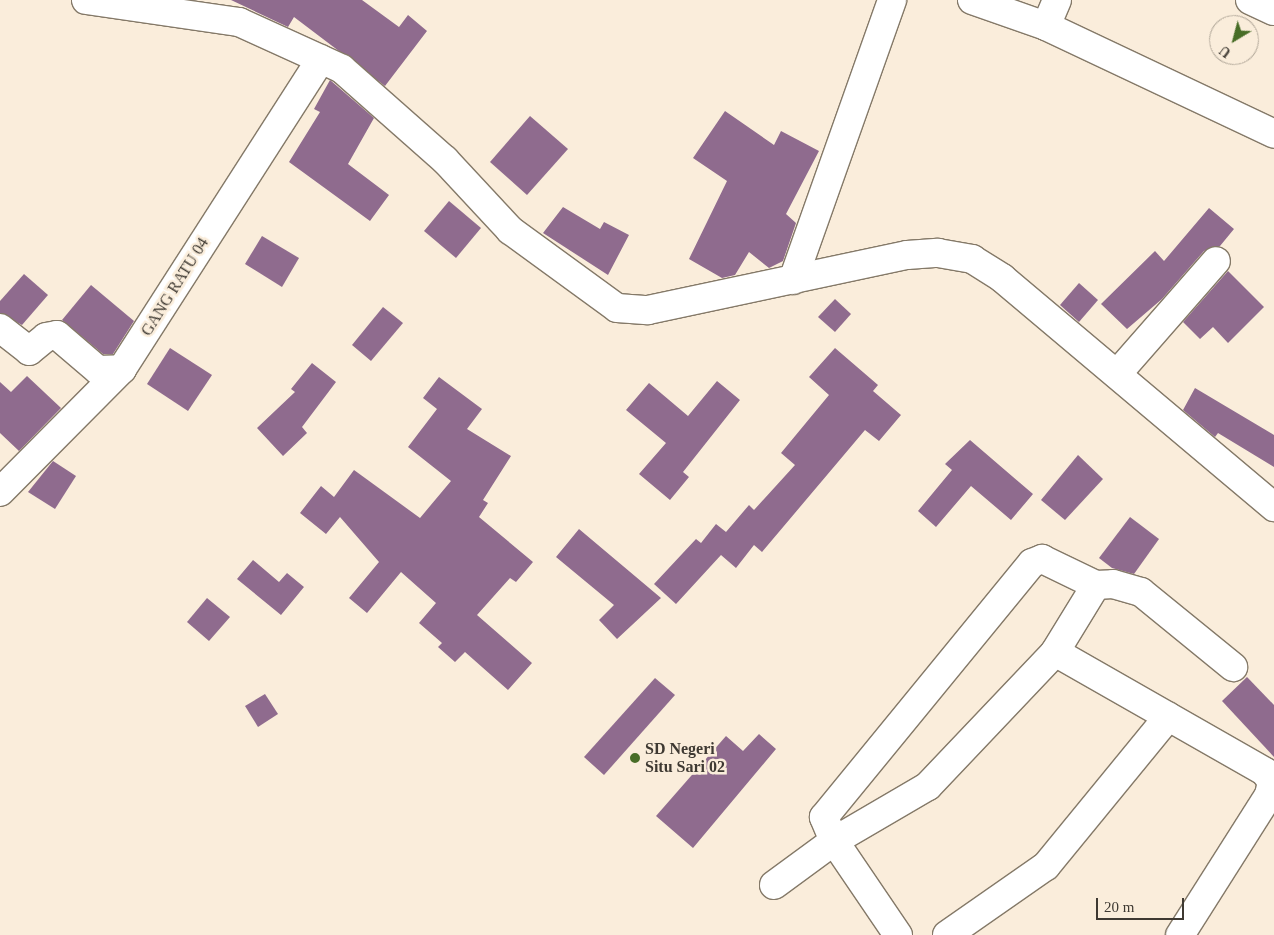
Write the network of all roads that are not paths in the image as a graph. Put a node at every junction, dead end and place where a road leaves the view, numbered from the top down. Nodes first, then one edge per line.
1 (86, 0) edge
2 (892, 0) edge
3 (972, 0) edge
4 (1057, 0) edge
5 (1250, 0) edge
6 (174, 5) edge
7 (1274, 11) edge
8 (1046, 26) junction
9 (321, 59) junction
10 (1274, 134) edge
11 (1216, 261) dead end
12 (793, 280) junction
13 (0, 328) edge
14 (122, 369) junction
15 (1117, 374) junction
16 (0, 492) edge
17 (1274, 507) edge
18 (1096, 585) junction
19 (1055, 652) junction
20 (1233, 667) dead end
21 (1168, 717) junction
22 (834, 841) junction
23 (774, 885) dead end
24 (898, 935) edge
25 (947, 935) edge
26 (1180, 935) edge

1 - 6 street
2 - 12 street
3 - 8 street
4 - 8 street
5 - 7 street
6 - 9 street
8 - 10 street
9 - 12 street
9 - 14 street, GANG RATU 04
11 - 15 street
12 - 15 street
13 - 14 street
14 - 16 street, GANG RATU 04
15 - 17 street
18 - 19 street
18 - 20 street
18 - 22 street
19 - 21 street
19 - 22 street
21 - 25 street
21 - 26 street
22 - 23 street
22 - 24 street

